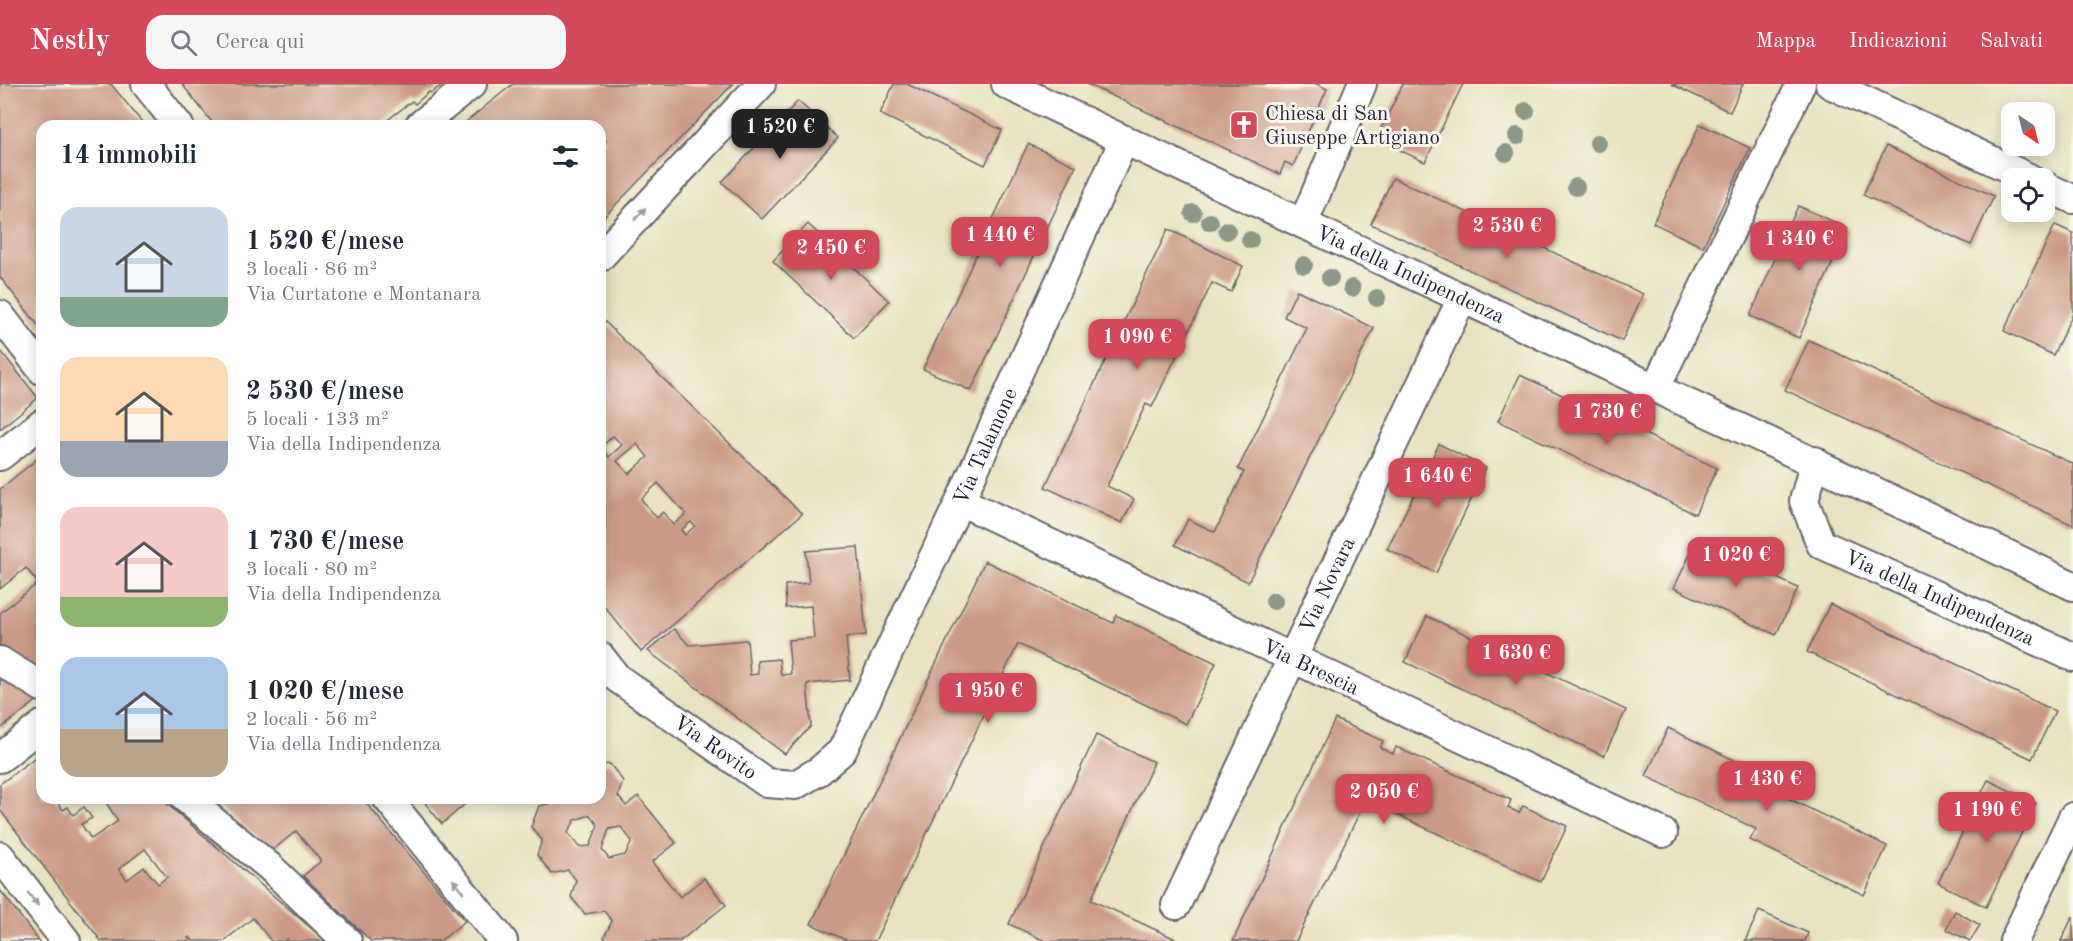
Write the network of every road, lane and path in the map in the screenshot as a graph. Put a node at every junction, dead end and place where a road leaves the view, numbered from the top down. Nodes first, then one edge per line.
1 (146, 84) edge
2 (472, 84) edge
3 (761, 84) edge
4 (1006, 84) edge
5 (1362, 84) edge
6 (1801, 84) edge
7 (1830, 84) edge
8 (174, 120) edge
9 (427, 120) edge
10 (1124, 140) junction
11 (2008, 168) edge
12 (2055, 191) edge
13 (2073, 199) edge
14 (1303, 224) junction
15 (606, 250) edge
16 (1462, 298) junction
17 (0, 315) edge
18 (36, 362) edge
19 (1656, 387) junction
20 (36, 428) edge
21 (0, 456) edge
22 (1815, 461) junction
23 (960, 501) junction
24 (2073, 586) edge
25 (2073, 657) edge
26 (1292, 658) junction
27 (0, 661) edge
28 (606, 664) edge
29 (36, 683) edge
30 (36, 730) edge
31 (842, 751) joint
32 (0, 758) edge
33 (192, 804) edge
34 (392, 804) edge
35 (2073, 817) edge
36 (1663, 833) dead end
37 (2067, 846) edge
38 (0, 856) edge
39 (1176, 905) dead end
40 (494, 938) edge
41 (66, 941) edge
42 (347, 941) edge
43 (2014, 941) edge

1 - 8 street
2 - 9 street
15 -> 3 street
4 - 10 street, Via della Indipendenza
5 - 14 street
6 - 19 street
7 - 11 street
10 - 14 street, Via della Indipendenza
10 - 23 street, Via Talamone
12 - 13 street
14 - 16 street, Via della Indipendenza
16 - 19 street, Via della Indipendenza
16 - 26 street, Via Novara
17 - 18 street
19 - 22 street, Via della Indipendenza
20 - 21 street
22 - 24 street, Via della Indipendenza
22 - 25 street, Via della Indipendenza
23 - 26 street, Via Brescia
23 - 31 street, Via Talamone
26 - 36 street, Via Brescia
26 - 39 street, Via Novara
27 - 29 street
28 - 31 street, Via Rovito
30 - 32 street
33 - 42 street
40 -> 34 street
35 - 37 street
37 - 43 street
38 -> 41 street

